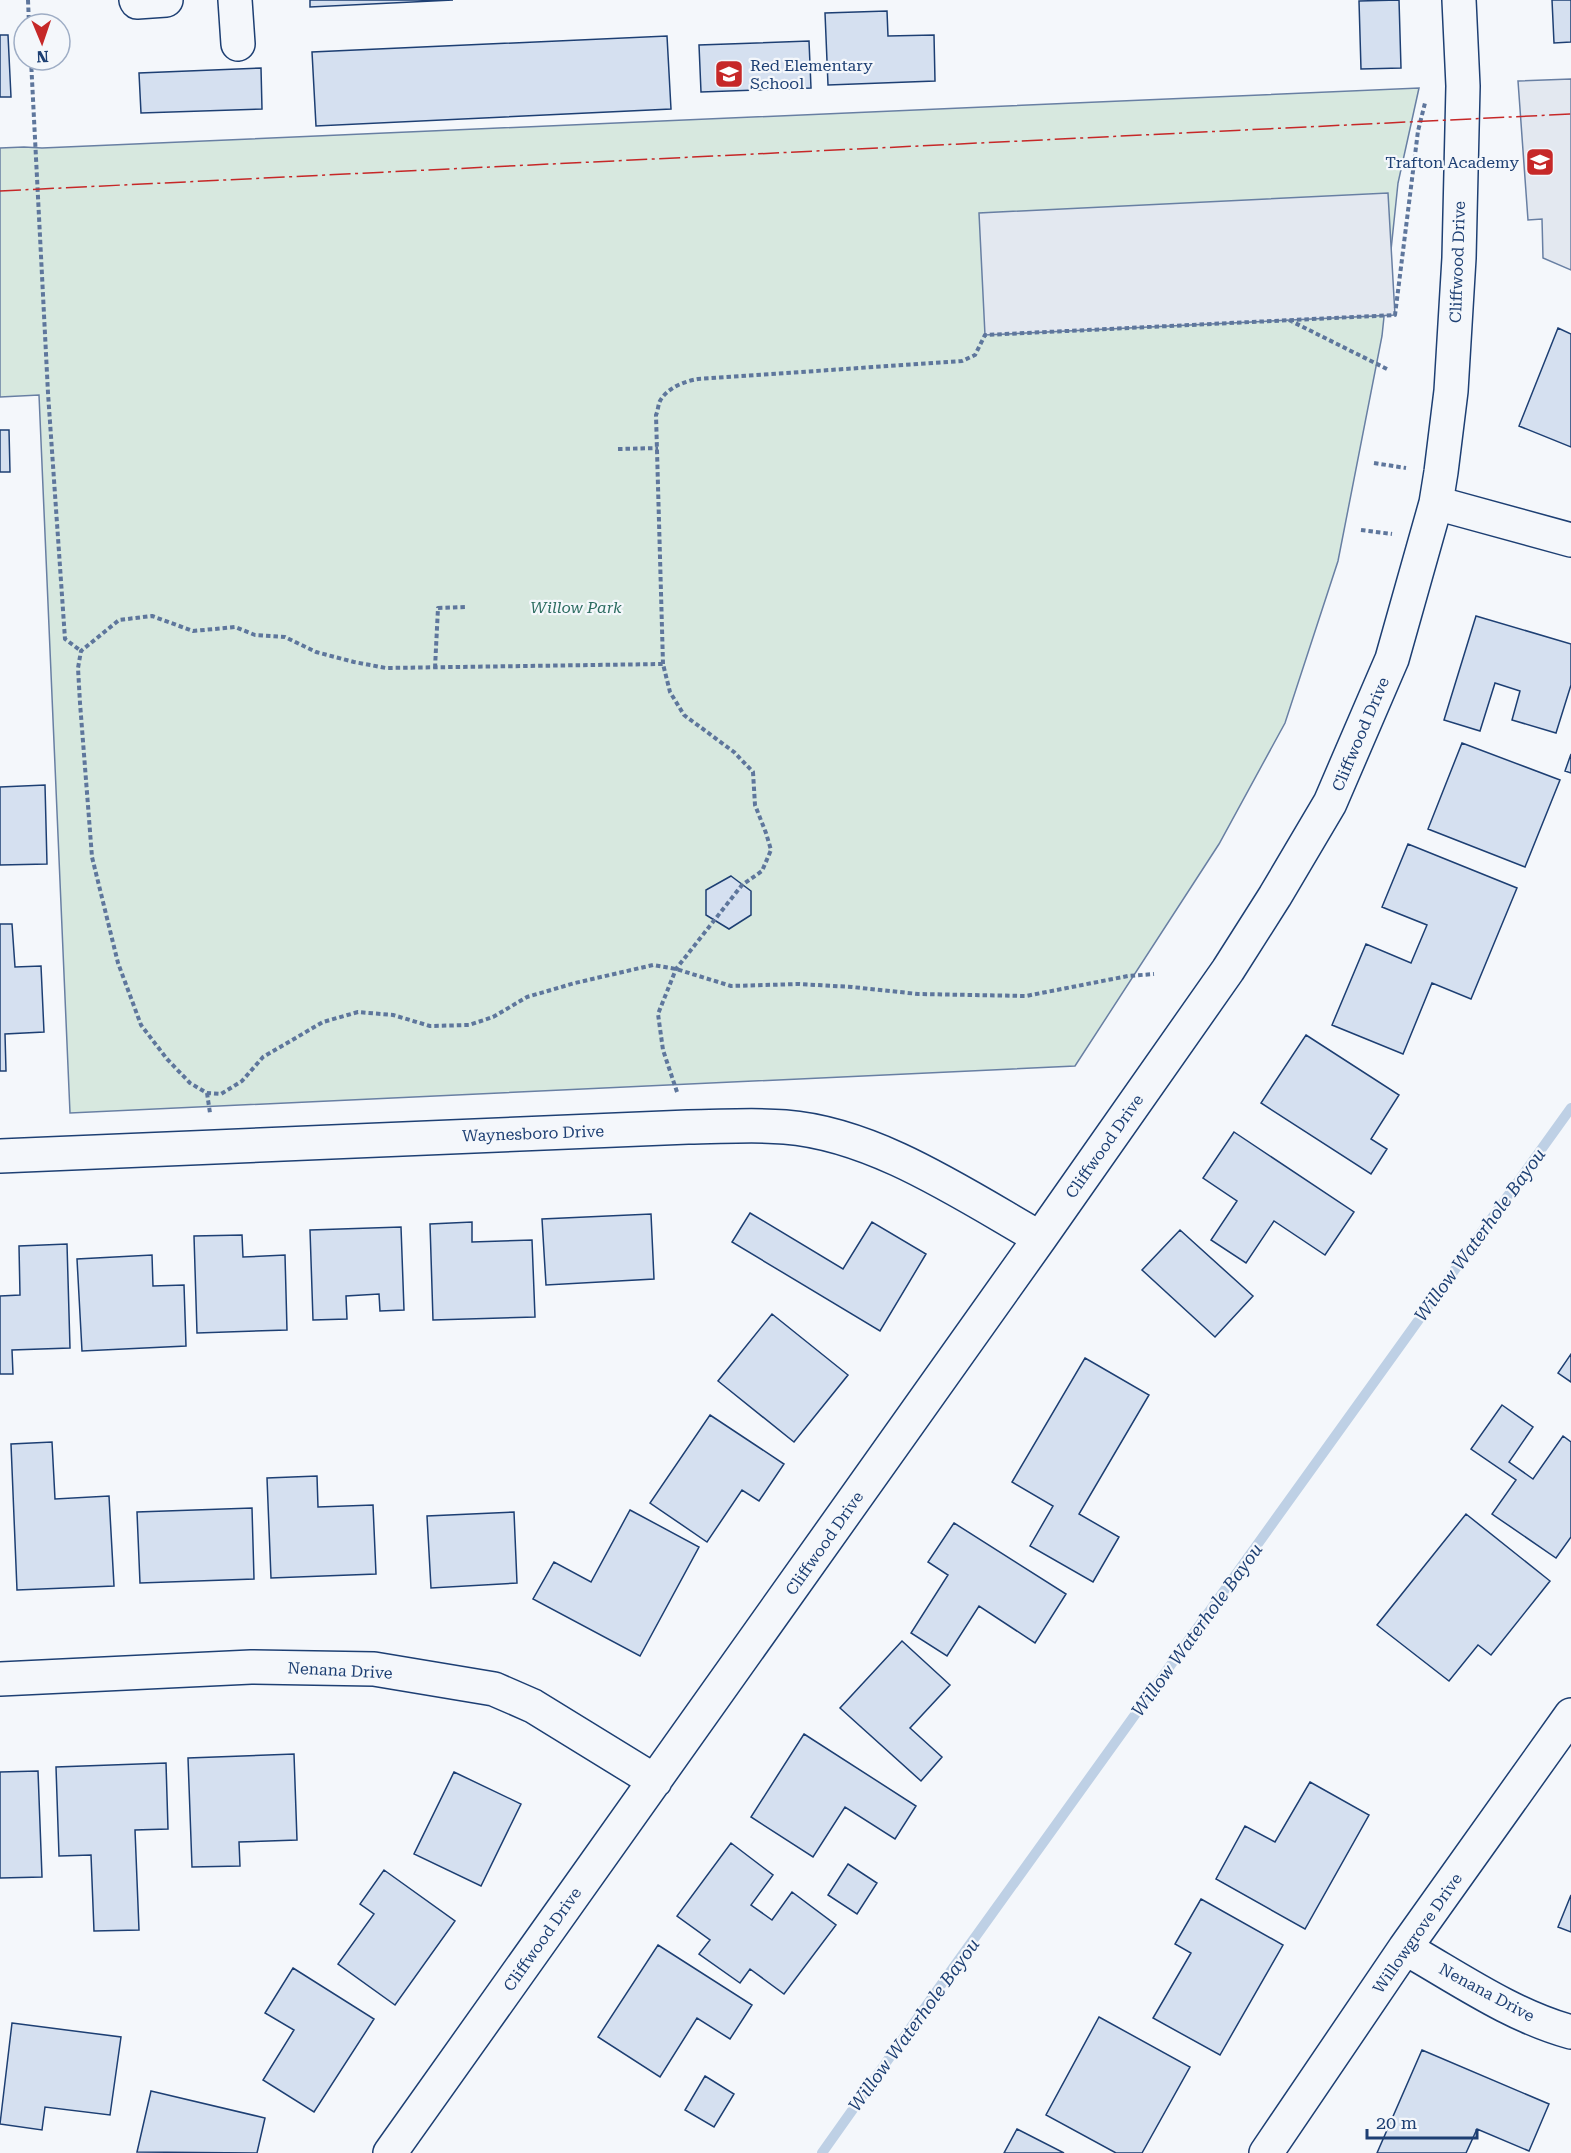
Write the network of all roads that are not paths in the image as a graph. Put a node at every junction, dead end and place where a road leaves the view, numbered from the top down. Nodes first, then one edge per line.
1 (136, 0) edge
2 (166, 0) edge
3 (235, 0) edge
4 (1459, 0) edge
5 (238, 44) dead end
6 (1436, 503) junction
7 (1571, 540) edge
8 (0, 1156) edge
9 (1040, 1238) junction
10 (0, 1679) edge
11 (1571, 1715) edge
12 (655, 1781) junction
13 (1405, 1948) junction
14 (1571, 2032) edge
15 (390, 2153) edge
16 (1266, 2153) edge

1 - 2 street
3 - 5 street
4 - 6 street, Cliffwood Drive
6 - 7 street
6 - 9 street, Cliffwood Drive
8 - 9 street, Waynesboro Drive
9 - 12 street, Cliffwood Drive
10 - 12 street, Nenana Drive
11 - 13 street, Willowgrove Drive
12 - 15 street, Cliffwood Drive
13 - 14 street, Nenana Drive
13 - 16 street, Willowgrove Drive

